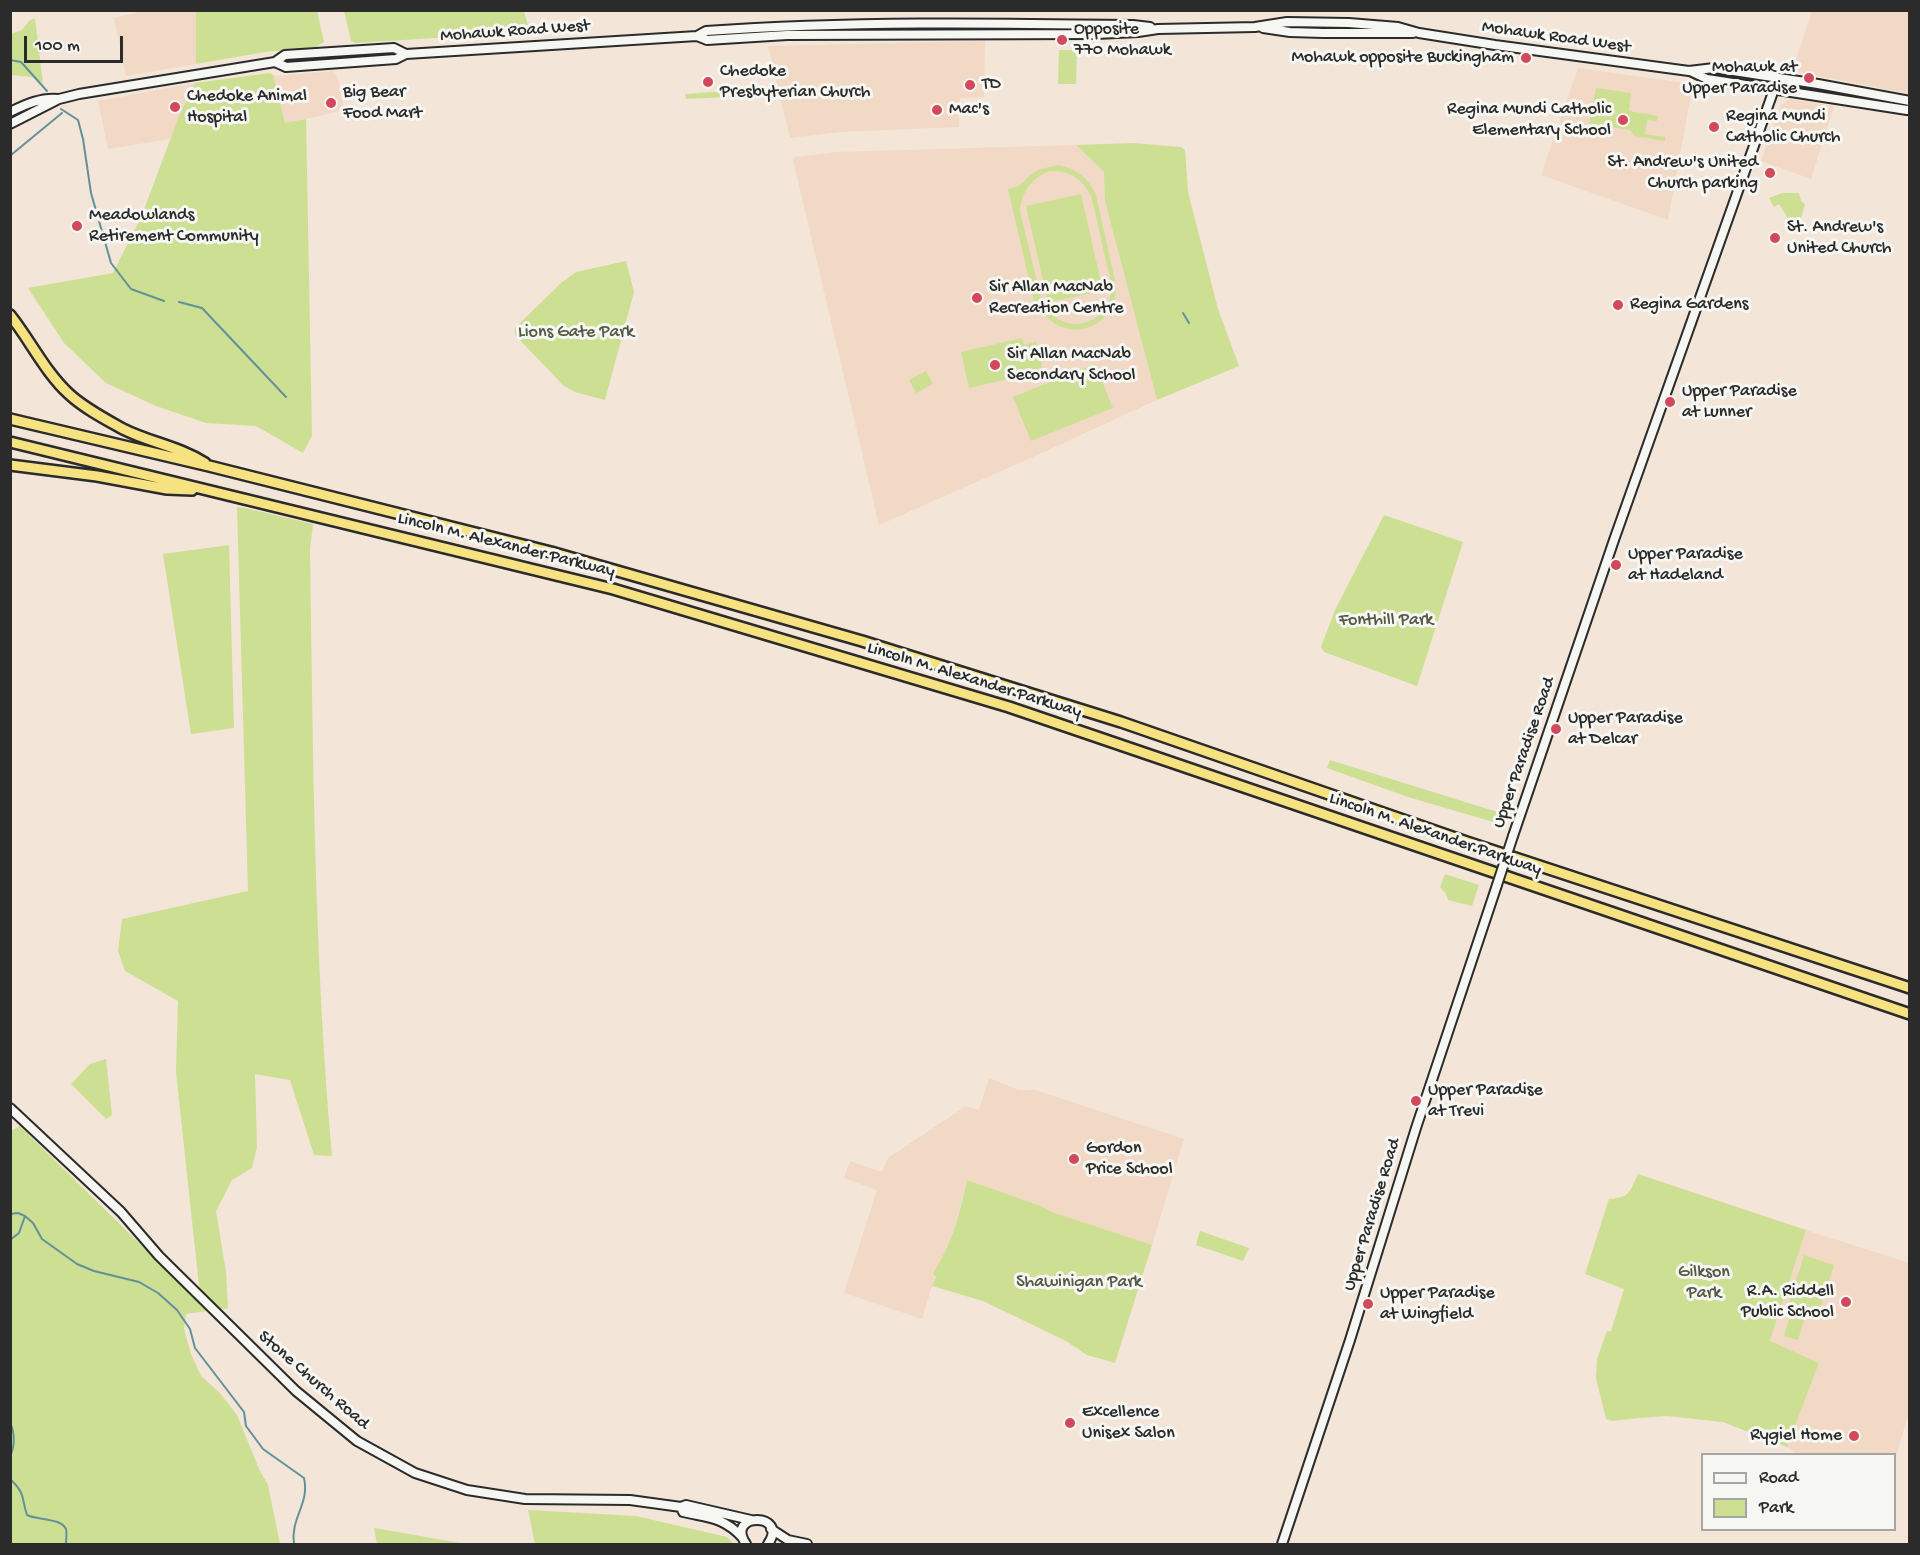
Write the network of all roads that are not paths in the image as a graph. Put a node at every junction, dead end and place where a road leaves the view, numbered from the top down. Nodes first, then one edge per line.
1 (965, 24) junction
2 (1158, 29) junction
3 (951, 35) junction
4 (697, 36) junction
5 (406, 54) junction
6 (274, 62) junction
7 (1689, 70) junction
8 (1778, 78) junction
9 (1774, 90) junction
10 (1899, 98) junction
11 (60, 99) junction
12 (1850, 100) junction
13 (1910, 101) edge
14 (1910, 109) edge
15 (10, 112) edge
16 (10, 124) edge
17 (10, 315) edge
18 (10, 419) edge
19 (10, 442) edge
20 (10, 465) edge
21 (209, 466) junction
22 (214, 490) junction
23 (1910, 988) edge
24 (1910, 1014) edge
25 (10, 1108) edge
26 (681, 1507) junction
27 (751, 1520) junction
28 (771, 1529) junction
29 (744, 1541) edge
30 (768, 1545) edge
31 (807, 1545) edge
32 (1282, 1545) edge

1 - 2 main road, Mohawk Road West
1 - 3 main road
1 - 4 main road, Mohawk Road West
2 - 3 main road, Mohawk Road West
2 - 7 main road, Mohawk Road West
3 - 4 main road, Mohawk Road West
4 - 5 main road, Mohawk Road West
5 - 6 main road, Mohawk Road West
5 - 6 main road, Mohawk Road West
6 - 11 main road
7 - 8 main road, Mohawk Road West
7 - 9 main road, Mohawk Road West
8 - 9 main road, Upper Paradise Road
8 - 10 main road, Mohawk Road West
9 - 12 main road, Mohawk Road West
9 - 32 main road, Upper Paradise Road, bridge
10 - 12 main road
10 - 13 main road, Mohawk Road West
11 - 15 main road
11 - 16 main road
12 - 14 main road, Mohawk Road West
17 - 21 highway
18 - 21 highway, Lincoln M. Alexander Parkway
19 - 22 highway, Lincoln M. Alexander Parkway
20 - 22 highway
21 - 23 highway, Lincoln M. Alexander Parkway
22 - 24 highway, Lincoln M. Alexander Parkway
25 - 26 main road, Stone Church Road
26 - 27 main road, Stone Church Road
26 - 29 main road, Stone Church Road
27 - 28 main road, Stone Church Road
27 - 29 main road
28 - 30 main road
28 - 31 main road

